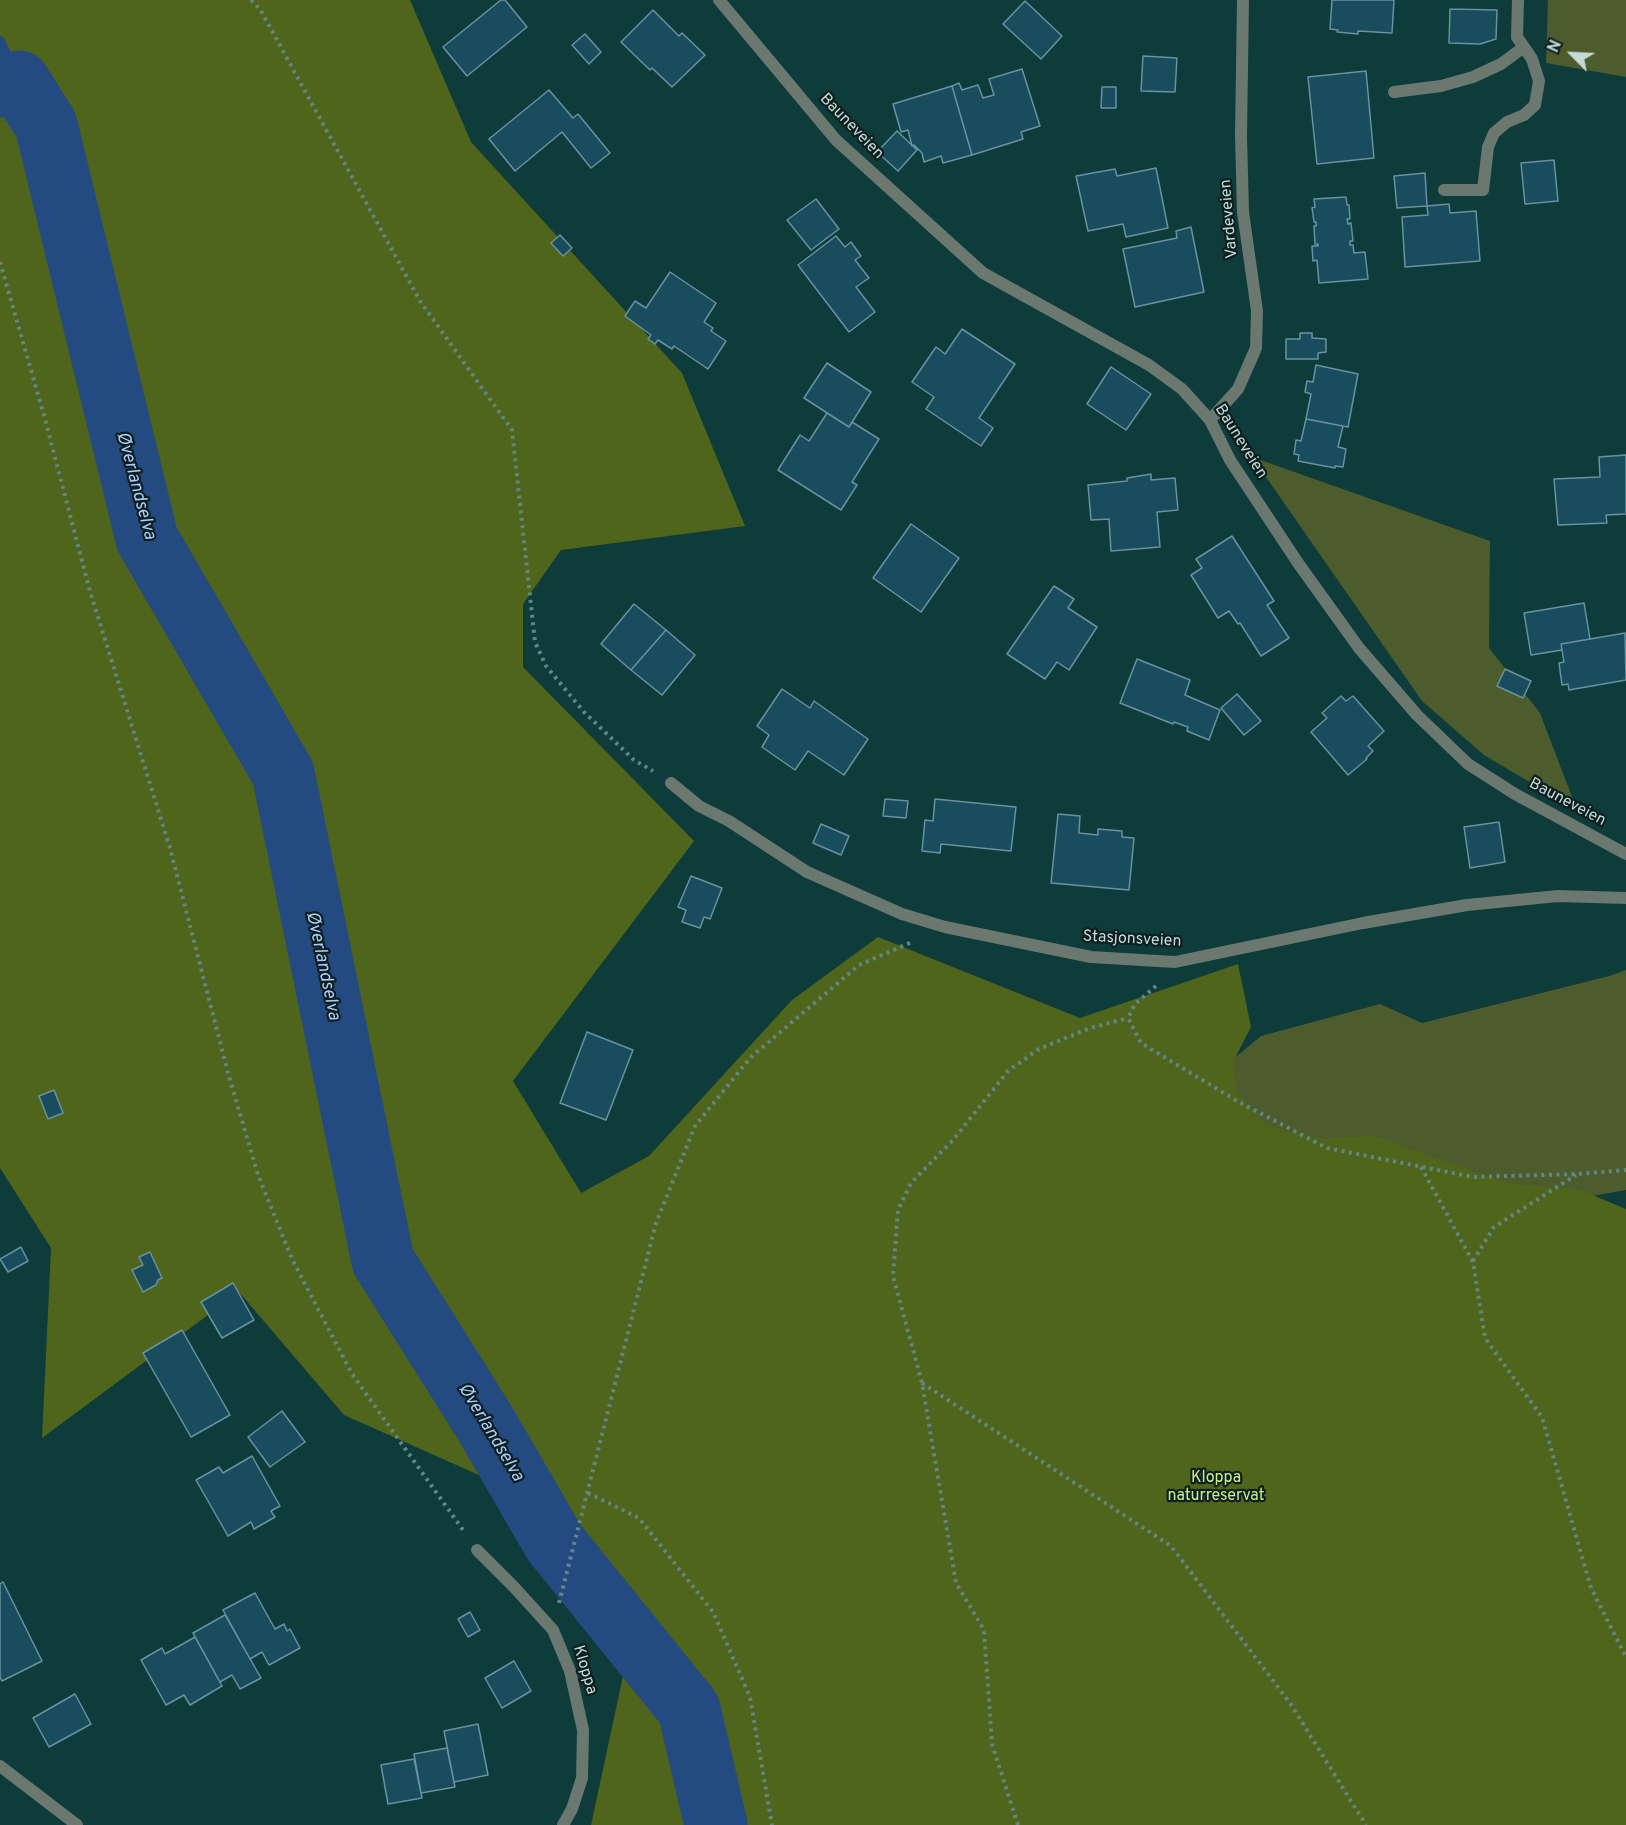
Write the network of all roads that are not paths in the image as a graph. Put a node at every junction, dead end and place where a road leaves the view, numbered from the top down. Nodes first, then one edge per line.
1 (718, 0) edge
2 (1243, 0) edge
3 (1518, 0) edge
4 (1520, 42) junction
5 (1394, 92) dead end
6 (1444, 190) dead end
7 (1210, 420) junction
8 (672, 783) road end
9 (1626, 854) edge
10 (1626, 898) edge
11 (477, 1550) road end
12 (0, 1766) edge
13 (77, 1825) edge
14 (562, 1825) edge

1 - 7 street, Bauneveien
2 - 7 street, Vardeveien
3 - 4 street
4 - 5 street
4 - 6 street
7 - 9 street, Bauneveien
8 - 10 street, Stasjonsveien
11 - 14 street, Kloppa
12 - 13 street

